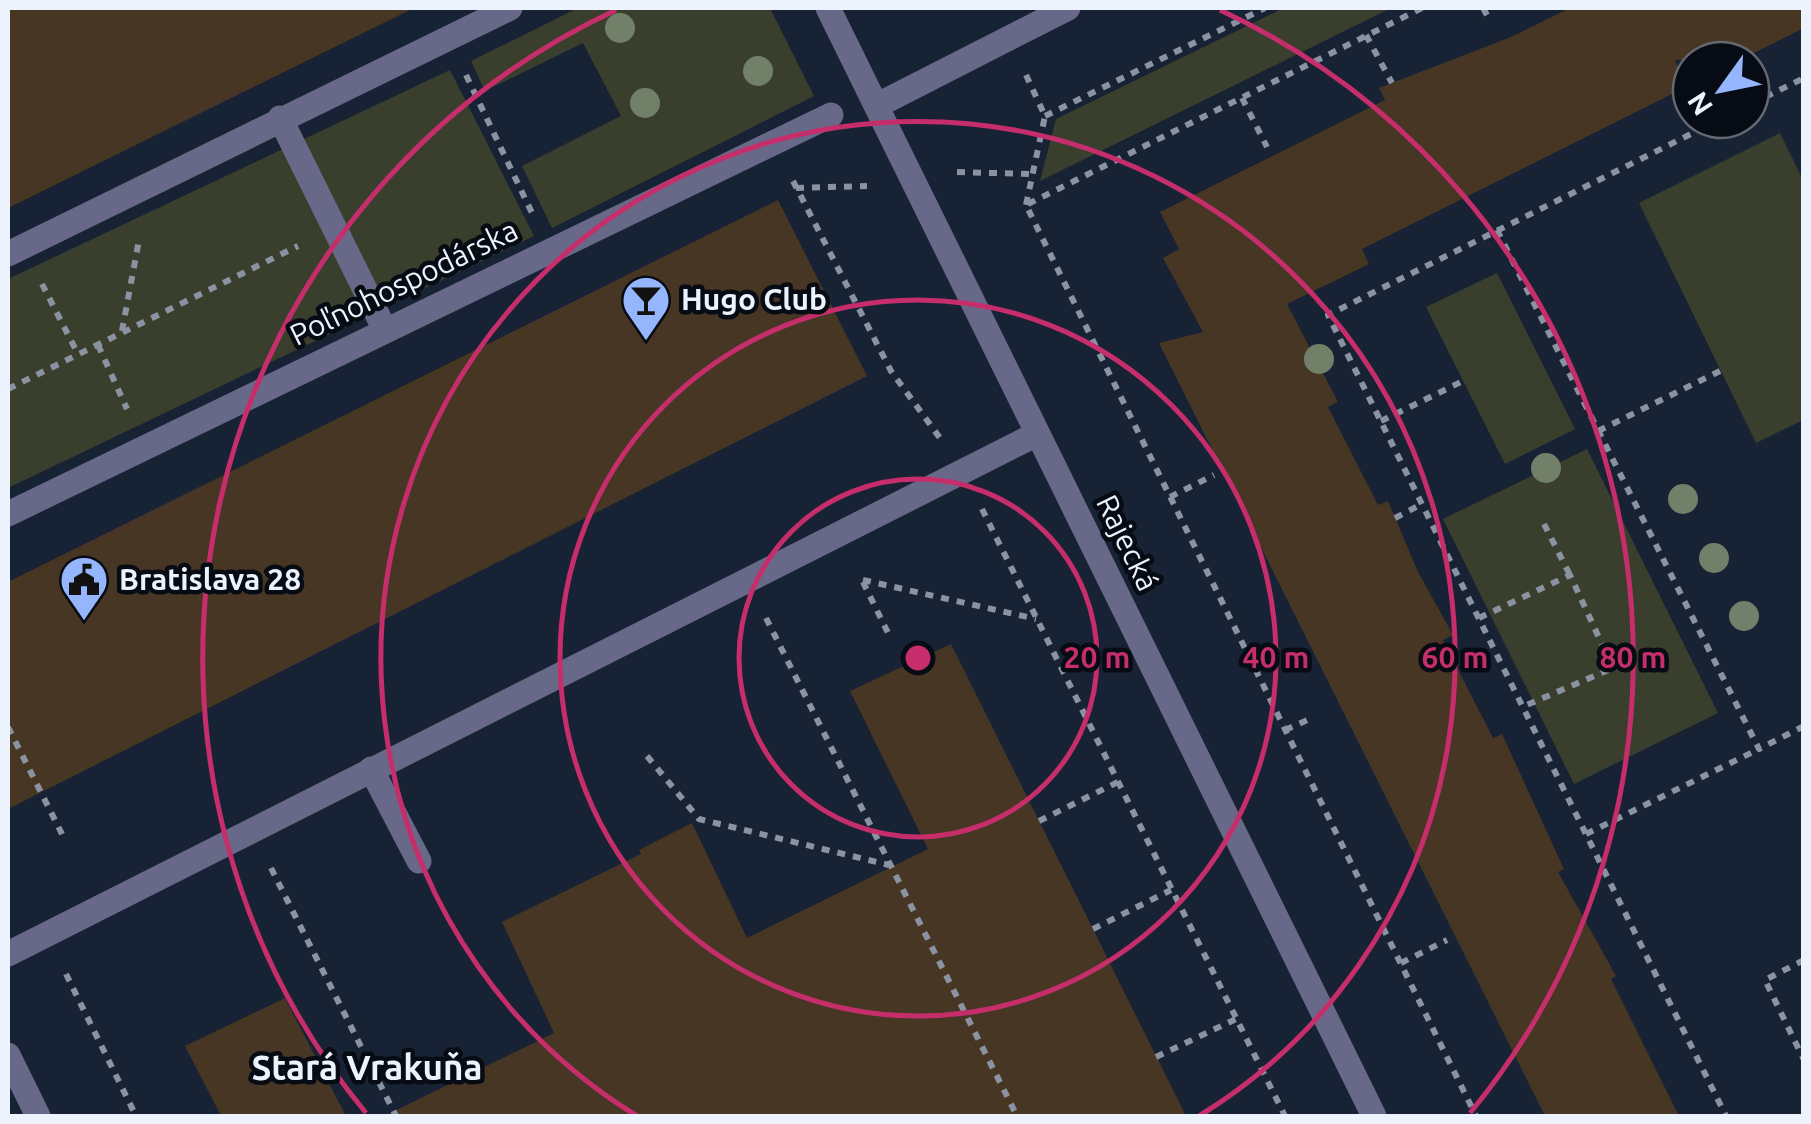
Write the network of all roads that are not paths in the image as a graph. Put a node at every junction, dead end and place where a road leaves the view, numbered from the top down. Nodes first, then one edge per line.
1 (510, 8) edge
2 (828, 8) edge
3 (1068, 8) edge
4 (878, 105) junction
5 (831, 115) dead end
6 (280, 118) junction
7 (15, 250) edge
8 (384, 328) junction
9 (1036, 434) junction
10 (8, 514) edge
11 (371, 770) junction
12 (419, 862) dead end
13 (8, 954) edge
14 (8, 1056) edge
15 (38, 1116) edge
16 (1374, 1116) edge

1 - 6 street
2 - 4 street, Rajecká
3 - 4 street
4 - 9 street, Rajecká
5 - 8 street, Poľnohospodárska
6 - 7 street
6 - 8 street
8 - 10 street, Poľnohospodárska
9 - 11 street
9 - 16 street, Rajecká
11 - 12 street
11 - 13 street
14 - 15 street

